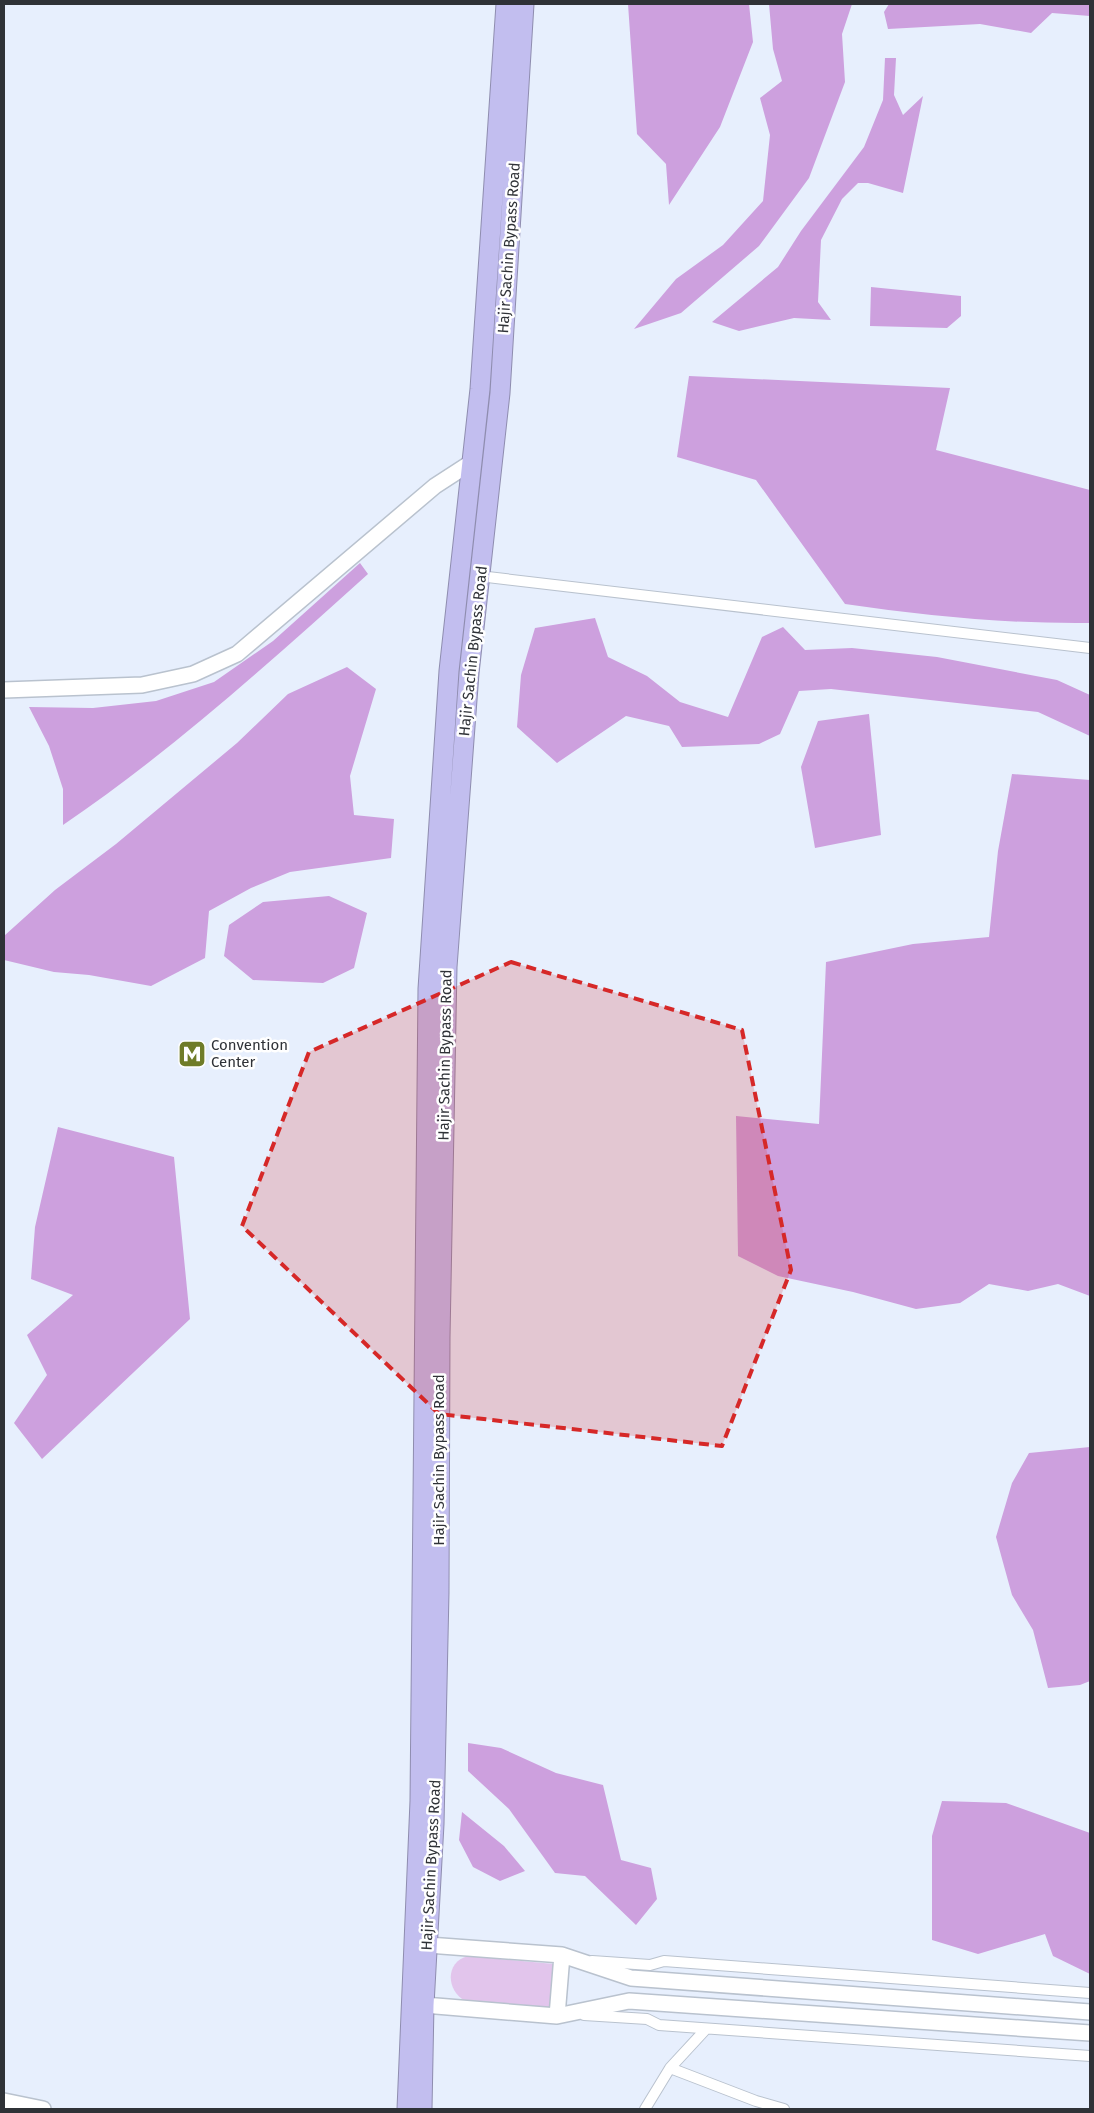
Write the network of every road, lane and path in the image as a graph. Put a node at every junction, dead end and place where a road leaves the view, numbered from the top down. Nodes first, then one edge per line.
1 (506, 4) edge
2 (524, 4) edge
3 (472, 462) junction
4 (480, 576) junction
5 (1090, 648) edge
6 (4, 690) edge
7 (428, 1945) junction
8 (568, 1957) junction
9 (1090, 1993) edge
10 (424, 2005) junction
11 (1090, 2012) edge
12 (563, 2015) junction
13 (706, 2029) junction
14 (1090, 2033) edge
15 (1090, 2056) edge
16 (670, 2068) junction
17 (4, 2100) edge
18 (43, 2109) edge
19 (407, 2109) edge
20 (422, 2109) edge
21 (645, 2109) edge
22 (784, 2109) edge

1 - 3 highway
2 - 4 highway, Hajir Sachin Bypass Road
3 - 6 street
3 - 19 highway
4 - 5 street
4 - 7 highway, Hajir Sachin Bypass Road
7 - 8 street
7 - 10 highway, Hajir Sachin Bypass Road
8 - 9 street
8 - 11 street
8 - 12 street
10 - 12 street
10 - 20 highway, Hajir Sachin Bypass Road
12 - 13 street
12 - 14 street
13 - 15 street
13 - 16 street
16 - 21 street
16 - 22 street
17 - 18 street

